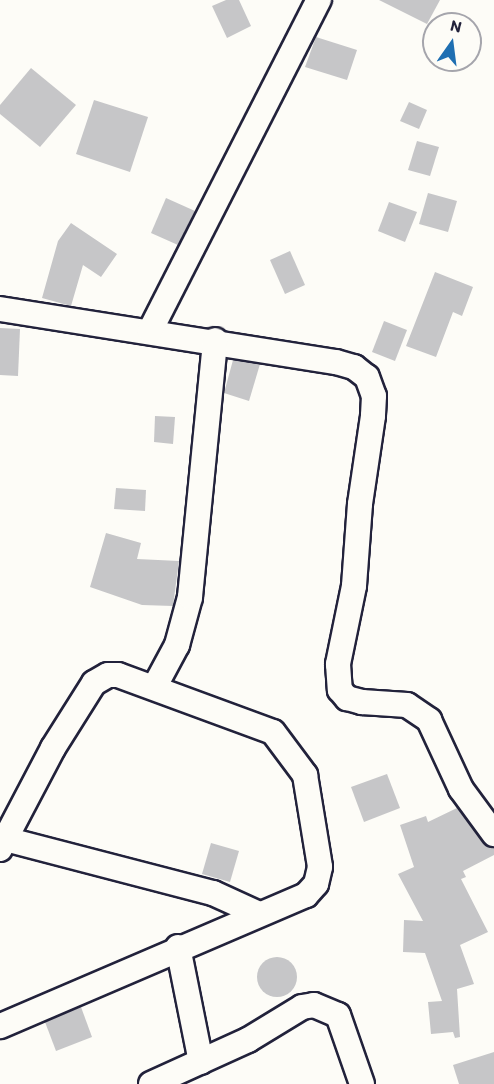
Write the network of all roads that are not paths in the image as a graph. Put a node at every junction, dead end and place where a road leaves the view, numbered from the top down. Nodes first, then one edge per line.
1 (319, 0) edge
2 (0, 309) edge
3 (150, 331) junction
4 (215, 340) junction
5 (155, 686) junction
6 (494, 834) edge
7 (3, 844) edge
8 (257, 913) junction
9 (178, 947) junction
10 (0, 1026) edge
11 (201, 1062) junction
12 (151, 1084) edge
13 (362, 1084) edge

1 - 3 street
2 - 3 street
3 - 4 street
4 - 5 street
4 - 6 street
5 - 7 street
5 - 8 street
7 - 8 street
8 - 9 street
9 - 10 street
9 - 11 street
11 - 12 street
11 - 13 street

